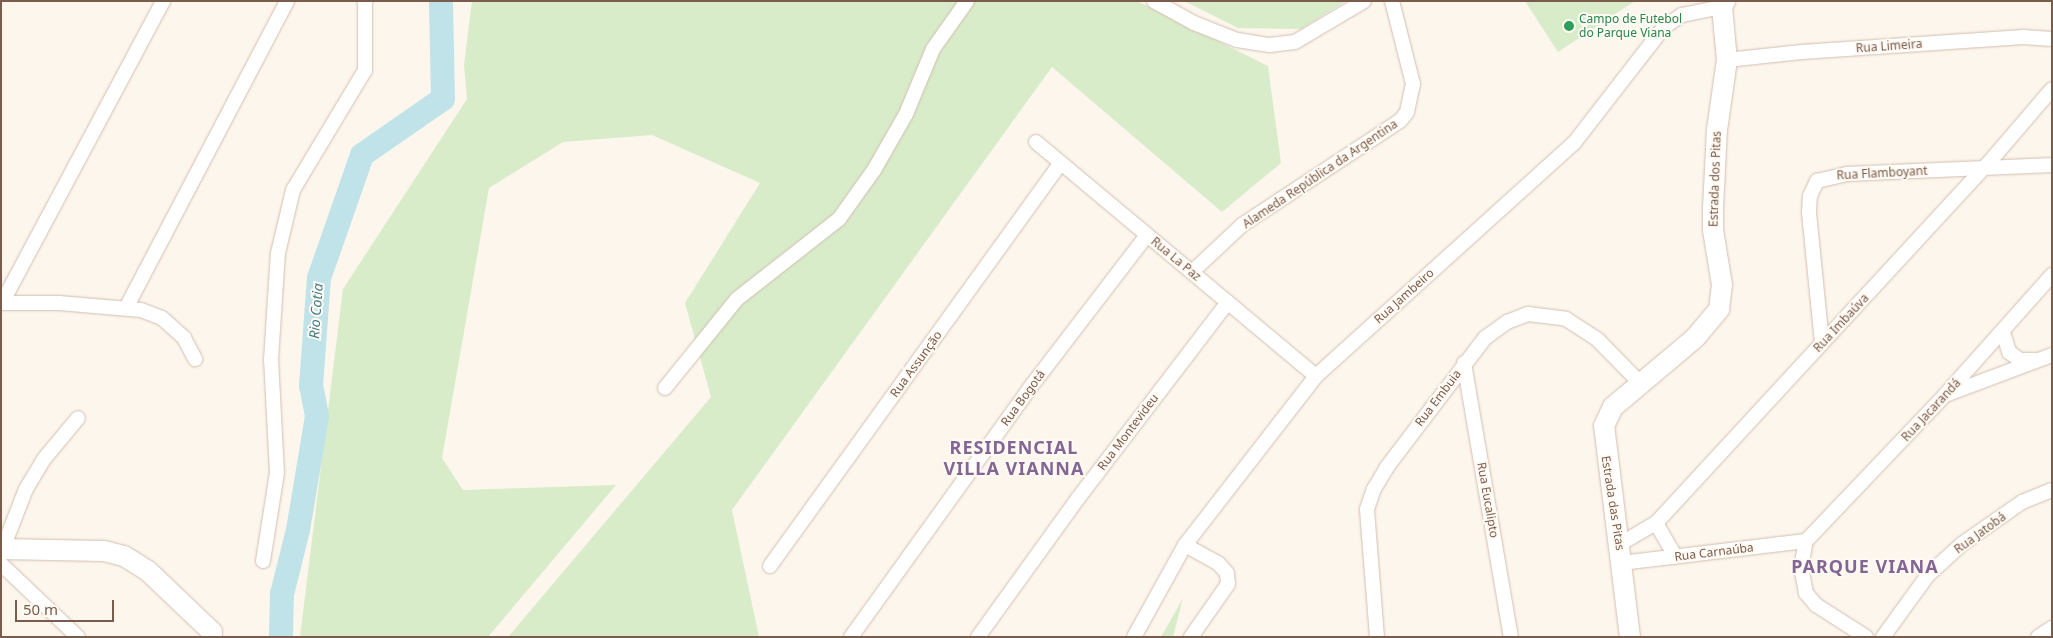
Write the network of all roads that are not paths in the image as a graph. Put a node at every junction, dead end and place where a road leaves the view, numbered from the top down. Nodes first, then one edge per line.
1 (163, 1) edge
2 (287, 1) edge
3 (365, 1) edge
4 (967, 1) edge
5 (1154, 1) edge
6 (1364, 1) edge
7 (1392, 1) edge
8 (1723, 4) edge
9 (2052, 39) edge
10 (1727, 60) junction
11 (2052, 89) edge
12 (1036, 142) dead end
13 (1061, 163) junction
14 (1986, 166) junction
15 (2052, 166) edge
16 (1147, 235) junction
17 (1192, 272) junction
18 (2052, 275) edge
19 (1228, 302) junction
20 (1, 303) edge
21 (126, 308) junction
22 (2002, 332) junction
23 (1822, 343) junction
24 (2052, 355) edge
25 (195, 360) dead end
26 (2037, 360) junction
27 (1464, 363) junction
28 (1316, 376) junction
29 (1639, 382) junction
30 (665, 388) dead end
31 (1945, 395) junction
32 (78, 418) dead end
33 (2052, 490) edge
34 (1656, 523) junction
35 (1806, 541) junction
36 (1185, 546) junction
37 (2, 554) edge
38 (1621, 554) junction
39 (1676, 557) junction
40 (263, 561) dead end
41 (770, 566) dead end
42 (2052, 628) edge
43 (78, 637) edge
44 (211, 637) edge
45 (851, 637) edge
46 (978, 637) edge
47 (1134, 637) edge
48 (1190, 637) edge
49 (1377, 637) edge
50 (1511, 637) edge
51 (1630, 637) edge
52 (1866, 637) edge
53 (1883, 637) edge
54 (2038, 637) edge

1 - 20 street
2 - 21 street
3 - 40 street
4 - 30 street
5 - 6 street
7 - 17 street, Alameda República da Argentina
8 - 10 main road, Estrada dos Pitas
8 - 28 street, Rua Jambeiro
9 - 10 street, Rua Limeira
10 - 29 main road, Estrada dos Pitas
11 - 14 street, Rua Imbaúva
12 - 13 street, Rua La Paz
13 - 16 street, Rua La Paz
13 - 41 street, Rua Assunção
14 - 15 street, Rua Flamboyant
14 - 23 street, Rua Imbaúva
14 - 23 street, Rua Flamboyant
16 - 17 street, Rua La Paz
16 - 45 street, Rua Bogotá
17 - 19 street, Rua La Paz
18 - 22 street, Rua Jacarandá
19 - 28 street, Rua La Paz
19 - 46 street, Rua Montevideu
20 - 21 street
21 - 25 street
22 - 26 street
22 - 31 street, Rua Jacarandá
23 - 34 street, Rua Imbaúva
24 - 26 street
26 - 31 street
27 - 29 street, Rua Embuia
27 - 49 street, Rua Embuia
27 - 50 street, Rua Eucalipto
28 - 36 street, Rua Jambeiro
29 - 38 main road, Estrada das Pitas
31 - 35 street, Rua Jacarandá
32 - 37 street
33 - 53 street, Rua Jatobá
34 - 38 street, Rua Imbaúva
34 - 39 street
35 - 39 street, Rua Carnaúba
35 - 52 street
36 - 47 street, Rua Jambeiro
36 - 48 street
37 - 43 street
37 - 44 main road
38 - 39 street, Rua Carnaúba
38 - 51 main road, Estrada das Pitas
42 - 54 street

